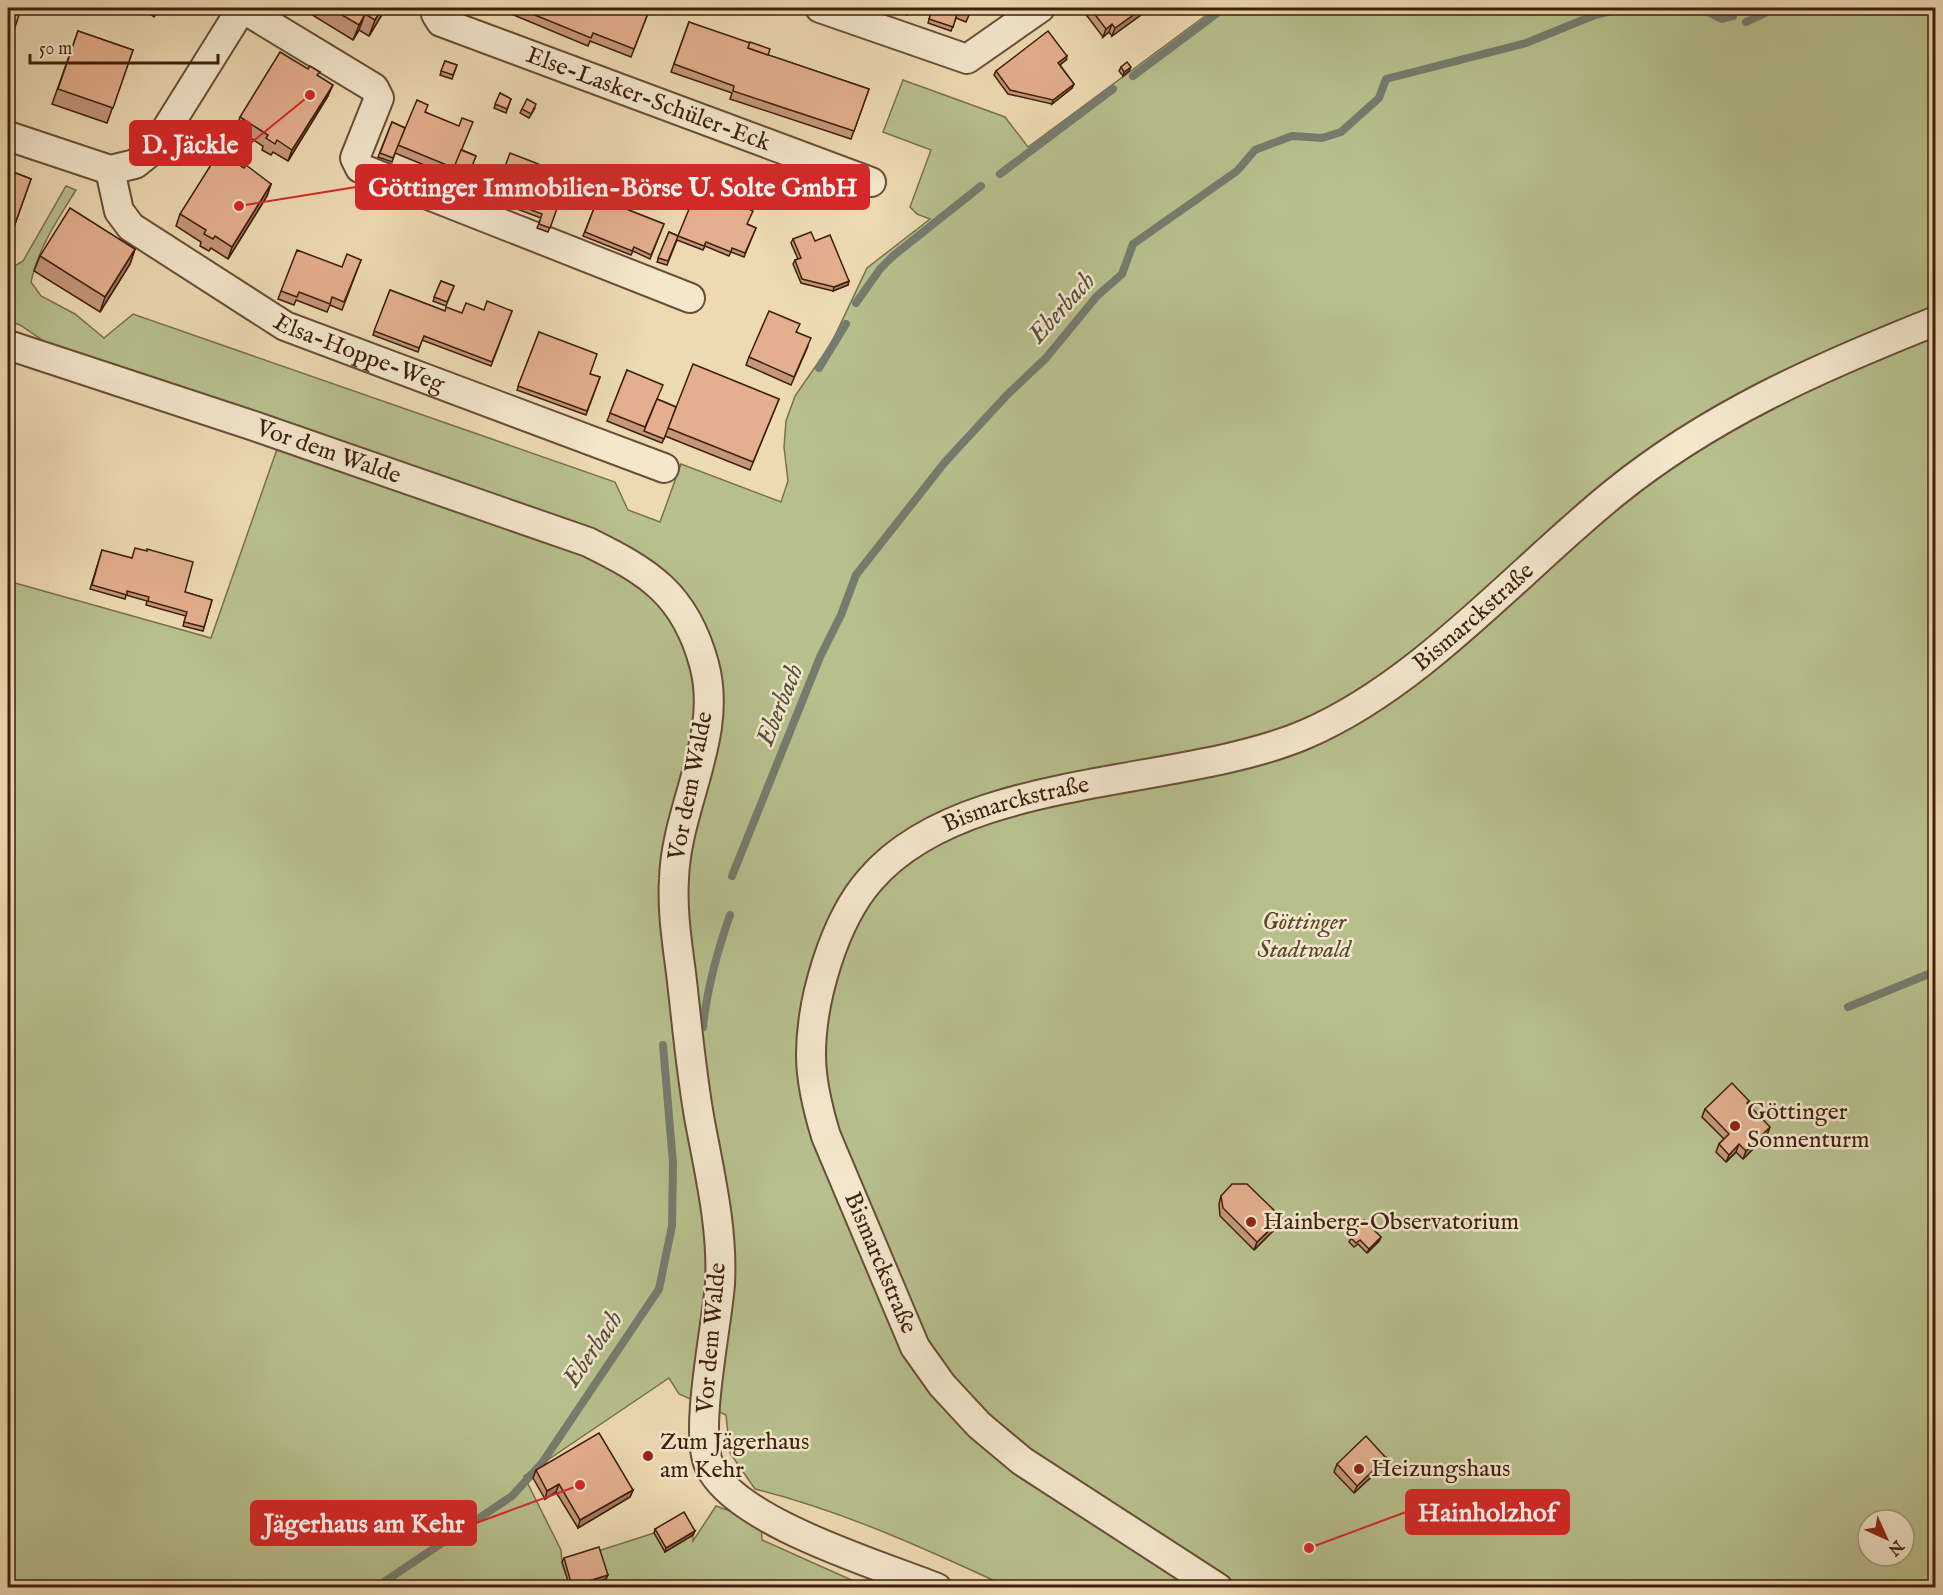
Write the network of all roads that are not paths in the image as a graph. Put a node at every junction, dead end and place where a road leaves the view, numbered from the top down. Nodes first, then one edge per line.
1 (242, 8) edge
2 (438, 8) edge
3 (820, 8) edge
4 (1040, 8) edge
5 (8, 136) edge
6 (110, 170) junction
7 (871, 182) dead end
8 (690, 298) dead end
9 (1935, 321) edge
10 (8, 345) edge
11 (664, 468) dead end
12 (937, 1587) edge
13 (1218, 1587) edge

1 - 6 street
1 - 8 street
2 - 7 street, Else-Lasker-Schüler-Eck
3 - 4 street
5 - 6 street
6 - 11 street, Elsa-Hoppe-Weg
9 - 13 street, Bismarckstraße
10 - 12 street, Vor dem Walde

